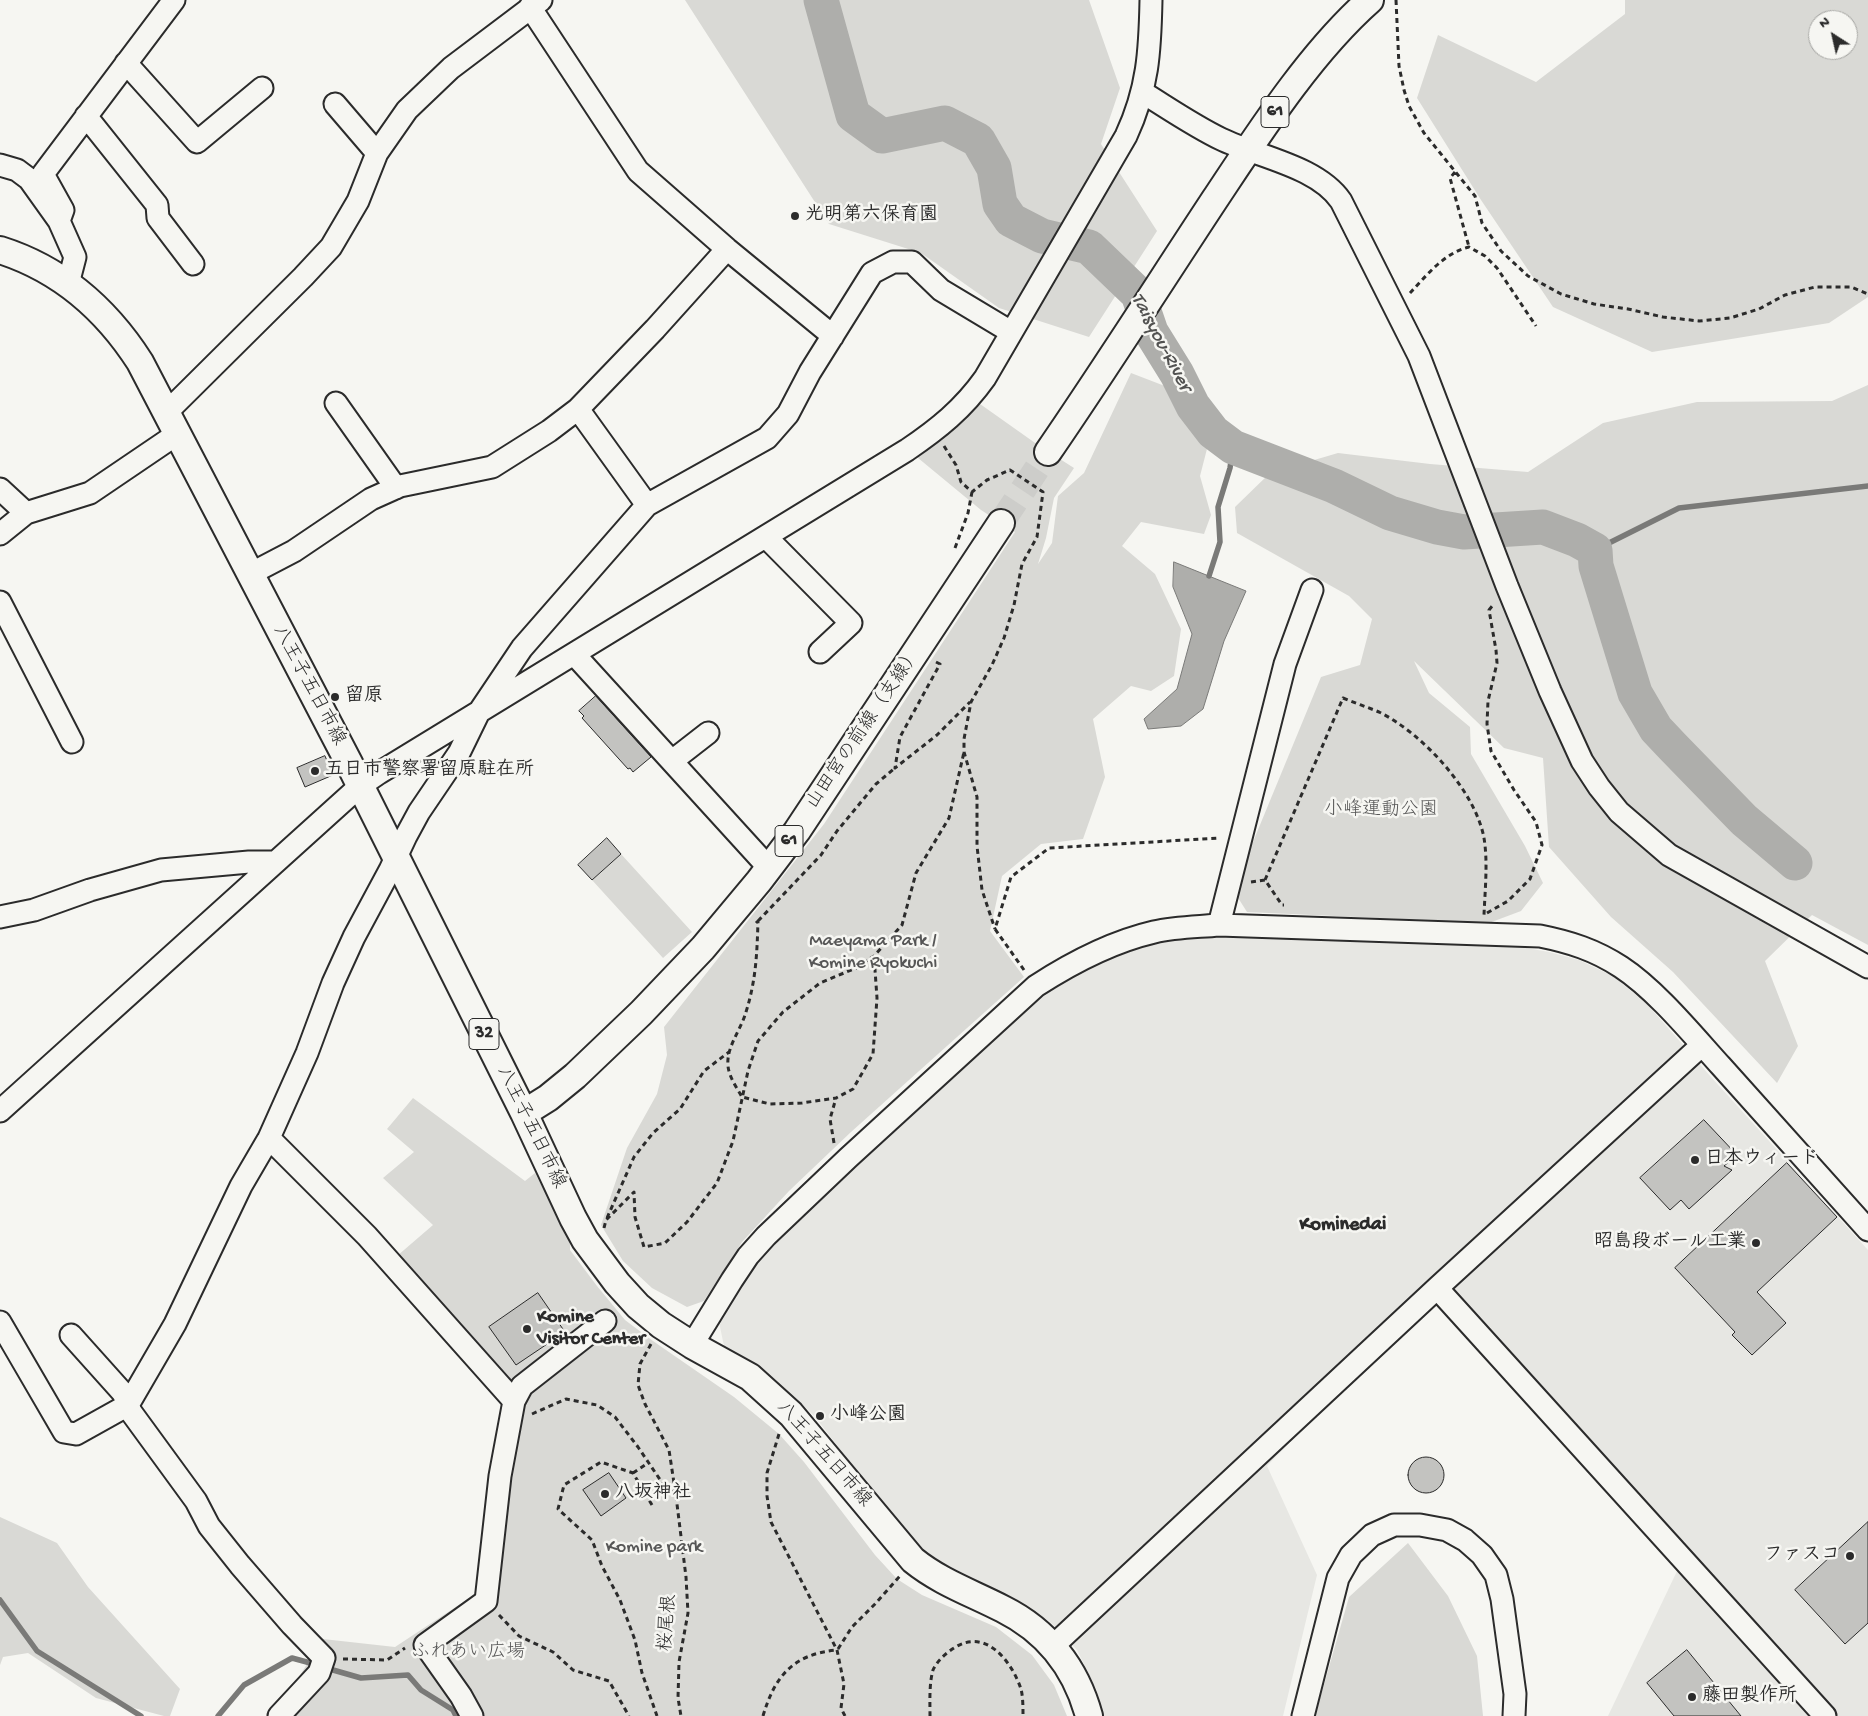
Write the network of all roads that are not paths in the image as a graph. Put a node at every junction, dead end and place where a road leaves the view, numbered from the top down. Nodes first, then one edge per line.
1 (174, 0) edge
2 (1151, 0) edge
3 (1370, 0) edge
4 (535, 4) edge
5 (126, 63) junction
6 (262, 88) dead end
7 (1142, 92) junction
8 (335, 104) dead end
9 (86, 116) junction
10 (1248, 150) junction
11 (376, 153) junction
12 (0, 165) edge
13 (59, 221) junction
14 (727, 249) junction
15 (0, 250) edge
16 (194, 264) dead end
17 (68, 284) junction
18 (1011, 332) junction
19 (833, 336) junction
20 (336, 403) dead end
21 (578, 409) junction
22 (172, 423) junction
23 (1048, 452) tunnel mouth
24 (396, 488) junction
25 (0, 489) edge
26 (647, 505) junction
27 (26, 514) junction
28 (1002, 523) tunnel mouth
29 (0, 534) edge
30 (766, 537) junction
31 (250, 574) junction
32 (1312, 590) dead end
33 (0, 602) edge
34 (529, 639) junction
35 (820, 652) dead end
36 (574, 654) junction
37 (552, 668) junction
38 (479, 712) junction
39 (708, 733) dead end
40 (72, 742) dead end
41 (672, 761) junction
42 (360, 786) junction
43 (395, 857) junction
44 (274, 862) junction
45 (769, 868) junction
46 (0, 917) edge
47 (1219, 925) junction
48 (1868, 967) edge
49 (1702, 1045) junction
50 (0, 1111) edge
51 (524, 1113) junction
52 (269, 1138) junction
53 (1868, 1230) edge
54 (1438, 1288) junction
55 (605, 1321) dead end
56 (0, 1322) edge
57 (70, 1335) dead end
58 (692, 1345) junction
59 (128, 1405) junction
60 (520, 1409) junction
61 (1053, 1646) junction
62 (280, 1716) edge
63 (472, 1716) edge
64 (1088, 1716) edge
65 (1303, 1716) edge
66 (1514, 1716) edge
67 (1825, 1716) edge

1 - 5 street
2 - 7 street
3 - 10 main road, 61
4 - 11 street
4 - 14 street
5 - 6 street
5 - 9 street
7 - 10 street
7 - 18 street
8 - 11 street
9 - 13 street
9 - 16 street
10 - 23 main road, 61
10 - 48 street
11 - 22 street
12 - 13 street
13 - 17 street
14 - 19 street
14 - 21 street
15 - 17 main road, 八王子五日市線 / 32
17 - 22 main road, 八王子五日市線 / 32
18 - 19 street
18 - 30 street
19 - 26 street
20 - 24 street
21 - 24 street
21 - 26 street
22 - 27 street
22 - 31 main road, 八王子五日市線 / 32
24 - 31 street
25 - 27 street
26 - 34 street
27 - 29 street
28 - 45 main road, 山田宮の前線（支線） / 61
30 - 35 street
30 - 36 street
31 - 42 main road, 八王子五日市線 / 32
32 - 47 street
33 - 40 street
34 - 37 street
34 - 38 street
36 - 37 street
36 - 41 street
37 - 38 street
38 - 42 street
38 - 43 street
39 - 41 street
41 - 45 street
42 - 43 main road, 八王子五日市線 / 32
42 - 44 street
43 - 51 main road, 八王子五日市線 / 32
43 - 52 street
44 - 46 street
44 - 50 street
45 - 51 main road, 山田宮の前線（支線） / 61
47 - 49 street
47 - 58 street
49 - 53 street
49 - 54 street
51 - 58 main road, 八王子五日市線 / 32
52 - 59 street
52 - 60 street
54 - 61 street
54 - 67 street
55 - 60 street
56 - 59 street
57 - 59 street
58 - 61 main road, 八王子五日市線 / 32
59 - 62 street
60 - 63 street
61 - 64 main road, 八王子五日市線 / 32
65 - 66 street

